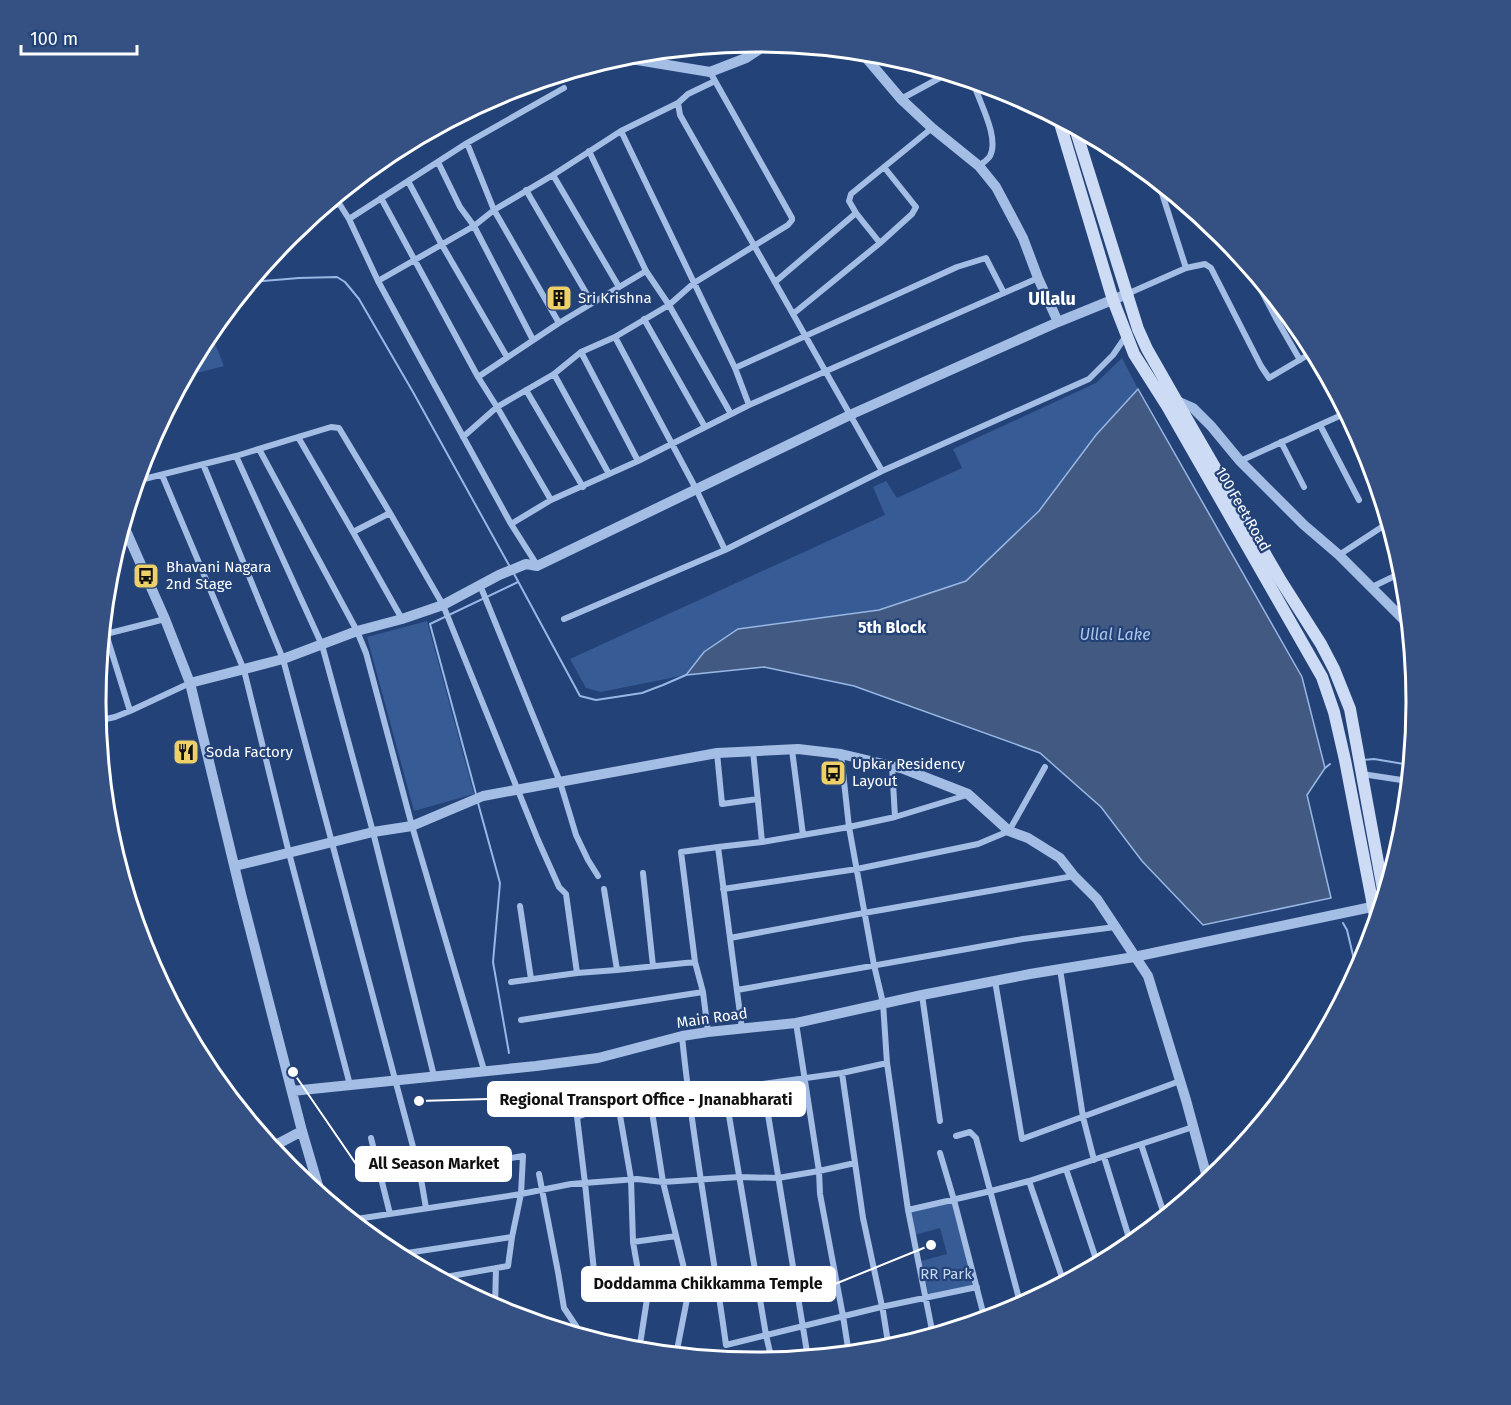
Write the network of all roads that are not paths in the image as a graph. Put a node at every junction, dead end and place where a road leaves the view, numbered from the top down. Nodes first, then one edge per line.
1 (748, 52) edge
2 (755, 52) edge
3 (750, 55) junction
4 (645, 62) edge
5 (871, 63) edge
6 (712, 76) junction
7 (938, 79) edge
8 (564, 88) dead end
9 (977, 92) edge
10 (901, 99) junction
11 (678, 104) junction
12 (932, 128) junction
13 (1062, 130) edge
14 (621, 131) junction
15 (1079, 139) edge
16 (467, 143) junction
17 (588, 151) junction
18 (438, 162) junction
19 (979, 166) junction
20 (884, 167) junction
21 (553, 175) junction
22 (408, 181) junction
23 (526, 190) junction
24 (1163, 197) edge
25 (381, 198) junction
26 (339, 204) edge
27 (494, 210) junction
28 (856, 213) junction
29 (349, 219) junction
30 (474, 226) junction
31 (880, 243) junction
32 (442, 245) junction
33 (754, 246) junction
34 (415, 260) junction
35 (1186, 268) junction
36 (646, 270) junction
37 (1038, 278) junction
38 (378, 281) junction
39 (775, 282) junction
40 (694, 283) junction
41 (618, 287) junction
42 (1004, 293) junction
43 (1127, 294) junction
44 (1113, 300) junction
45 (1267, 302) edge
46 (592, 303) junction
47 (669, 304) junction
48 (793, 314) junction
49 (644, 319) junction
50 (1058, 322) junction
51 (559, 323) junction
52 (1126, 335) junction
53 (806, 336) junction
54 (615, 337) junction
55 (532, 340) junction
56 (582, 352) junction
57 (507, 357) junction
58 (1305, 357) edge
59 (1300, 360) junction
60 (735, 368) junction
61 (826, 372) junction
62 (554, 374) junction
63 (478, 377) junction
64 (526, 390) junction
65 (1172, 404) junction
66 (749, 405) junction
67 (497, 407) junction
68 (731, 414) junction
69 (850, 415) junction
70 (1339, 416) edge
71 (1320, 424) junction
72 (705, 427) junction
73 (298, 437) junction
74 (463, 437) junction
75 (1281, 442) junction
76 (672, 443) junction
77 (259, 449) junction
78 (236, 456) junction
79 (638, 461) junction
80 (1240, 461) junction
81 (203, 464) junction
82 (882, 471) junction
83 (609, 474) junction
84 (162, 475) junction
85 (146, 479) edge
86 (583, 487) junction
87 (1304, 487) dead end
88 (696, 489) junction
89 (551, 500) junction
90 (1359, 500) dead end
91 (390, 513) junction
92 (511, 524) junction
93 (1381, 528) edge
94 (353, 532) junction
95 (128, 535) edge
96 (725, 550) junction
97 (1340, 555) junction
98 (537, 566) junction
99 (1393, 577) edge
100 (480, 585) junction
101 (1372, 587) junction
102 (443, 605) junction
103 (1398, 607) edge
104 (165, 619) junction
105 (402, 619) junction
106 (564, 619) dead end
107 (357, 632) junction
108 (110, 634) edge
109 (322, 645) junction
110 (108, 647) edge
111 (283, 659) junction
112 (244, 670) junction
113 (190, 683) junction
114 (130, 711) junction
115 (106, 719) edge
116 (792, 750) junction
117 (753, 751) junction
118 (717, 753) junction
119 (841, 754) junction
120 (1360, 765) junction
121 (892, 766) junction
122 (1045, 766) dead end
123 (1401, 779) edge
124 (560, 782) junction
125 (518, 790) junction
126 (968, 794) junction
127 (758, 799) junction
128 (895, 817) junction
129 (412, 826) junction
130 (849, 827) junction
131 (1009, 831) junction
132 (373, 832) junction
133 (803, 835) junction
134 (762, 842) junction
135 (331, 843) junction
136 (718, 846) junction
137 (289, 854) junction
138 (234, 866) junction
139 (856, 869) junction
140 (643, 873) dead end
141 (598, 876) dead end
142 (1074, 876) junction
143 (1381, 878) edge
144 (604, 889) dead end
145 (723, 889) junction
146 (1375, 897) edge
147 (520, 906) dead end
148 (1372, 907) edge
149 (864, 913) junction
150 (1115, 927) junction
151 (730, 938) junction
152 (1134, 957) junction
153 (695, 962) junction
154 (874, 965) junction
155 (653, 966) junction
156 (1060, 969) junction
157 (617, 970) junction
158 (577, 973) junction
159 (531, 979) junction
160 (995, 981) junction
161 (512, 982) dead end
162 (737, 990) junction
163 (703, 992) junction
164 (922, 994) junction
165 (883, 1003) junction
166 (520, 1020) dead end
167 (796, 1023) junction
168 (742, 1029) junction
169 (708, 1032) junction
170 (682, 1036) junction
171 (887, 1063) junction
172 (484, 1070) junction
173 (842, 1073) junction
174 (434, 1076) junction
175 (804, 1078) junction
176 (396, 1081) junction
177 (1180, 1081) junction
178 (763, 1084) junction
179 (350, 1085) junction
180 (292, 1091) junction
181 (725, 1092) junction
182 (688, 1095) junction
183 (650, 1099) junction
184 (619, 1112) junction
185 (1083, 1117) junction
186 (940, 1121) dead end
187 (1193, 1127) junction
188 (302, 1131) junction
189 (956, 1136) dead end
190 (371, 1138) dead end
191 (279, 1143) edge
192 (1141, 1144) junction
193 (940, 1153) dead end
194 (1104, 1157) junction
195 (1094, 1160) junction
196 (855, 1163) junction
197 (1066, 1168) junction
198 (819, 1171) junction
199 (1205, 1171) edge
200 (420, 1173) junction
201 (539, 1174) dead end
202 (739, 1177) junction
203 (778, 1178) junction
204 (631, 1179) junction
205 (317, 1181) edge
206 (700, 1181) junction
207 (1029, 1181) junction
208 (663, 1182) junction
209 (585, 1183) junction
210 (542, 1189) junction
211 (991, 1191) junction
212 (521, 1194) junction
213 (954, 1200) junction
214 (426, 1208) junction
215 (1162, 1209) edge
216 (908, 1210) junction
217 (390, 1214) junction
218 (361, 1218) edge
219 (1128, 1235) edge
220 (676, 1236) junction
221 (512, 1237) junction
222 (633, 1242) junction
223 (409, 1252) edge
224 (1095, 1256) dead end
225 (496, 1268) junction
226 (1061, 1275) edge
227 (451, 1276) edge
228 (595, 1281) dead end
229 (640, 1282) dead end
230 (718, 1285) junction
231 (977, 1287) junction
232 (689, 1289) junction
233 (1018, 1296) edge
234 (495, 1298) edge
235 (925, 1298) junction
236 (647, 1299) dead end
237 (881, 1307) junction
238 (983, 1311) edge
239 (843, 1316) junction
240 (802, 1326) junction
241 (577, 1327) edge
242 (931, 1328) edge
243 (766, 1335) junction
244 (887, 1339) edge
245 (640, 1342) edge
246 (848, 1346) edge
247 (677, 1348) edge
248 (807, 1350) edge
249 (770, 1352) edge

1 - 3 street
2 - 3 street
3 - 6 street
4 - 6 street
5 - 10 street
6 - 11 street
6 - 33 street
7 - 10 street
8 - 16 street
9 - 19 street
10 - 12 street
11 - 14 street
11 - 33 street
12 - 19 street
12 - 20 street
13 - 44 main road, 100 Feet Road
14 - 17 street
14 - 40 street
15 - 43 main road, 100 Feet Road
16 - 18 street
16 - 27 street
17 - 21 street
17 - 36 street
18 - 22 street
18 - 30 street
19 - 37 street
20 - 28 street
20 - 31 street
21 - 23 street
21 - 41 street
22 - 25 street
22 - 32 street
23 - 27 street
23 - 46 street
24 - 35 street
25 - 29 street
25 - 34 street
26 - 29 street
27 - 30 street
27 - 51 street
28 - 31 street
28 - 39 street
29 - 38 street
30 - 32 street
30 - 55 street
31 - 48 street
32 - 34 street
32 - 57 street
33 - 39 street
33 - 40 street
34 - 38 street
34 - 63 street
35 - 43 street
35 - 59 street
36 - 41 street
36 - 47 street
37 - 42 street
37 - 50 street
38 - 74 street
39 - 48 street
40 - 47 street
40 - 60 street
41 - 46 street
42 - 53 street
42 - 61 street
43 - 44 street
43 - 65 main road, 100 Feet Road
44 - 50 street
44 - 52 main road, 100 Feet Road
45 - 59 street
46 - 51 street
47 - 49 street
47 - 68 street
48 - 53 street
49 - 54 street
49 - 72 street
50 - 69 street
51 - 55 street
52 - 65 main road, 100 Feet Road
52 - 82 street
53 - 60 street
53 - 61 street
54 - 56 street
54 - 76 street
55 - 57 street
56 - 62 street
56 - 79 street
57 - 63 street
58 - 59 street
60 - 66 street
61 - 66 street
61 - 69 street
62 - 64 street
62 - 83 street
63 - 67 street
64 - 67 street
64 - 86 street
65 - 80 street
65 - 120 main road, 100 Feet Road
65 - 146 main road, 100 Feet Road
66 - 68 street
67 - 74 street
67 - 89 street
68 - 72 street
69 - 82 street
69 - 88 street
70 - 71 street
71 - 75 street
71 - 90 street
72 - 76 street
73 - 77 street
73 - 91 street
73 - 94 street
74 - 92 street
75 - 80 street
75 - 87 street
76 - 79 street
76 - 88 street
77 - 78 street
77 - 107 street
78 - 81 street
78 - 109 street
79 - 83 street
80 - 97 street
81 - 84 street
81 - 111 street
82 - 96 street
83 - 86 street
84 - 85 street
84 - 112 street
86 - 89 street
88 - 96 street
88 - 98 street
89 - 92 street
91 - 94 street
91 - 102 street
92 - 98 street
93 - 97 street
94 - 105 street
95 - 104 street
96 - 106 street
97 - 101 street
98 - 100 street
99 - 101 street
100 - 102 street
100 - 124 street
101 - 103 street
102 - 105 street
102 - 125 street
104 - 108 street
104 - 113 street
105 - 107 street
107 - 109 street
107 - 129 street
109 - 111 street
109 - 132 street
110 - 114 street
111 - 112 street
111 - 135 street
112 - 113 street
112 - 137 street
113 - 114 street
113 - 138 street
114 - 115 street
116 - 117 street
116 - 119 street
116 - 133 street
117 - 118 street
117 - 127 street
118 - 124 street
118 - 127 street
119 - 121 street
119 - 130 street
120 - 123 street
120 - 143 main road, 100 Feet Road
121 - 126 street
121 - 128 street
122 - 131 street
124 - 125 street
124 - 141 street
125 - 129 street
125 - 158 street
126 - 128 street
126 - 131 street
127 - 134 street
128 - 130 street
129 - 132 street
129 - 172 street
130 - 133 street
130 - 139 street
131 - 139 street
131 - 142 street
132 - 135 street
132 - 174 street
133 - 134 street
134 - 136 street
135 - 137 street
135 - 176 street
136 - 145 street
136 - 153 street
137 - 138 street
137 - 179 street
138 - 180 street
139 - 145 street
139 - 149 street
140 - 155 street
142 - 149 street
142 - 150 street
144 - 157 street
145 - 151 street
147 - 159 street
148 - 152 street, Main Road
149 - 151 street
149 - 154 street
150 - 152 street
150 - 154 street
151 - 162 street
152 - 156 street, Main Road
152 - 177 street
153 - 155 street
153 - 163 street
154 - 162 street
154 - 165 street
155 - 157 street
156 - 160 street, Main Road
156 - 185 street
157 - 158 street
158 - 159 street
159 - 161 street
160 - 164 street, Main Road
160 - 185 street
162 - 168 street
163 - 166 street
163 - 169 street
164 - 165 street, Main Road
164 - 186 street
165 - 167 street, Main Road
165 - 171 street
167 - 168 street, Main Road
167 - 175 street
168 - 169 street, Main Road
169 - 170 street, Main Road
170 - 172 street, Main Road
170 - 182 street
171 - 173 street
171 - 216 street
172 - 174 street, Main Road
173 - 175 street
173 - 196 street
174 - 176 street, Main Road
175 - 178 street
175 - 198 street
176 - 179 street, Main Road
176 - 200 street
177 - 185 street
177 - 187 street
178 - 181 street
178 - 203 street
179 - 180 street, Main Road
180 - 188 street
181 - 182 street
181 - 202 street
182 - 183 street
182 - 206 street
183 - 184 street
183 - 208 street
184 - 204 street
184 - 209 street
185 - 195 street
187 - 192 street
187 - 199 street
188 - 191 street
188 - 205 street
189 - 211 street
190 - 217 street
192 - 194 street
192 - 215 street
193 - 213 street
194 - 195 street
194 - 219 street
195 - 197 street
196 - 198 street
196 - 237 street
197 - 207 street
197 - 224 street
198 - 203 street
198 - 239 street
200 - 212 street
200 - 214 street
201 - 210 street
202 - 203 street
202 - 206 street
202 - 243 street
203 - 240 street
204 - 208 street
204 - 209 street
204 - 222 street
206 - 208 street
206 - 230 street
207 - 211 street
207 - 226 street
208 - 220 street
209 - 210 street
209 - 228 street
210 - 212 street
210 - 241 street
211 - 213 street
211 - 233 street
212 - 214 street
212 - 221 street
213 - 216 street
213 - 231 street
214 - 217 street
216 - 235 street
217 - 218 street
220 - 222 street
220 - 232 street
221 - 223 street
221 - 225 street
222 - 229 street
225 - 227 street
225 - 234 street
230 - 232 street
230 - 243 street
231 - 235 street
231 - 238 street
232 - 247 street
235 - 237 street
235 - 242 street
236 - 245 street
237 - 239 street
237 - 244 street
239 - 240 street
239 - 246 street
240 - 243 street
240 - 248 street
243 - 249 street

